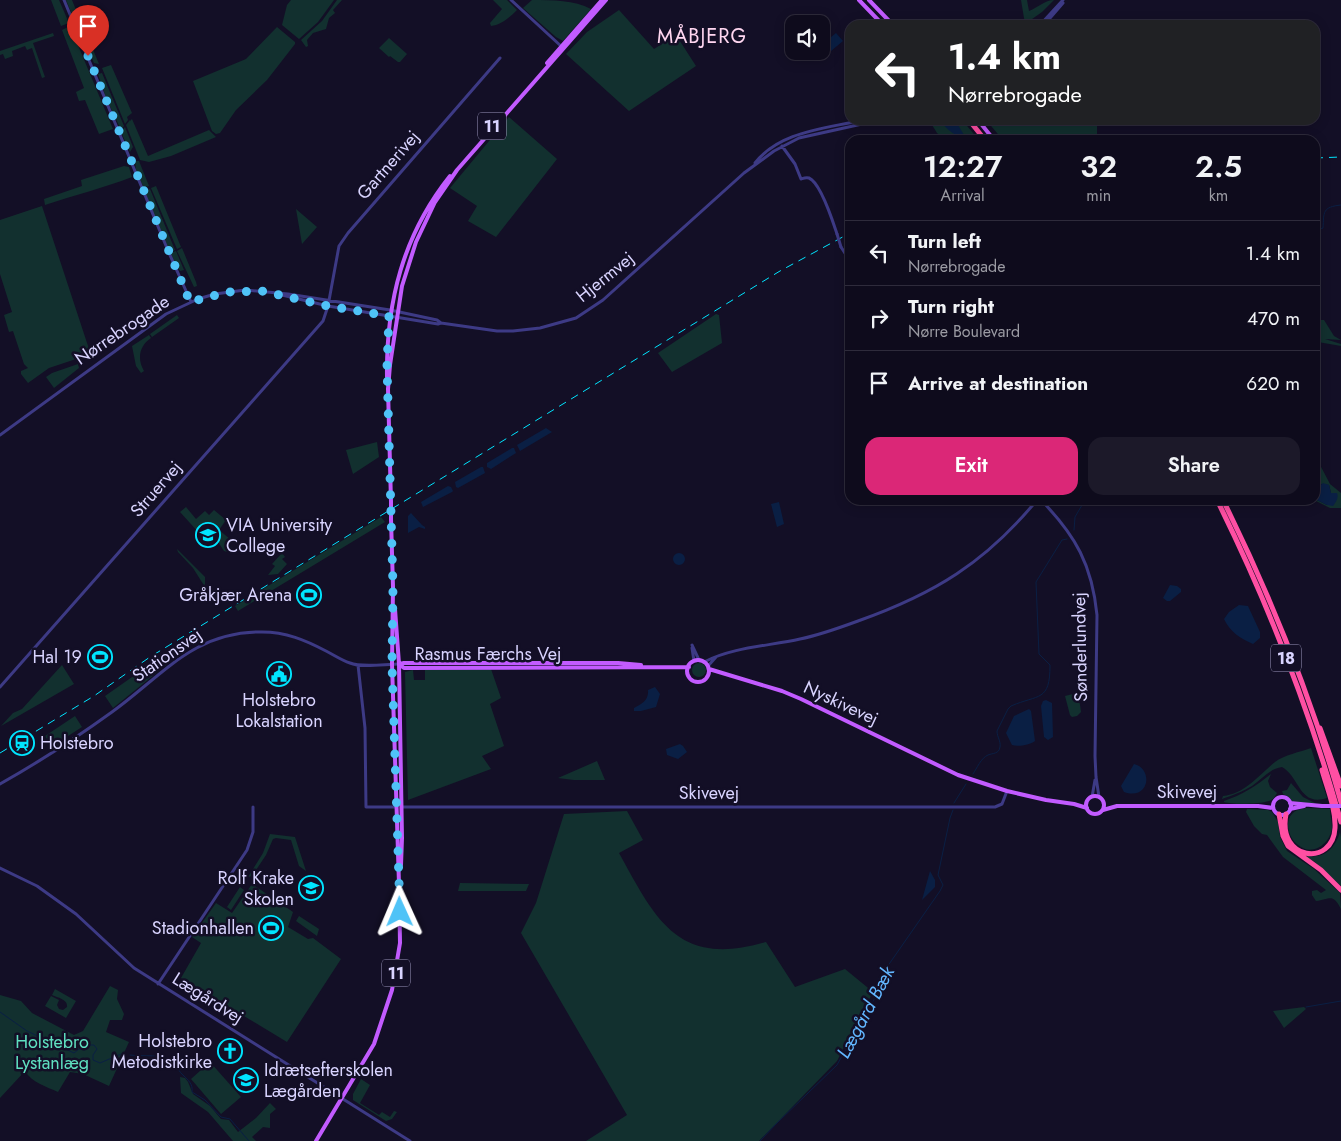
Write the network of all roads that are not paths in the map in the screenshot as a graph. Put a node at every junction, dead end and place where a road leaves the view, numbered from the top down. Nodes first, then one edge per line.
1 (64, 0) edge
2 (511, 0) edge
3 (604, 0) edge
4 (859, 0) edge
5 (869, 0) edge
6 (1064, 0) edge
7 (879, 20) edge
8 (888, 20) edge
9 (1045, 20) edge
10 (1048, 20) edge
11 (563, 47) junction
12 (500, 58) dead end
13 (845, 124) edge
14 (859, 125) edge
15 (973, 125) edge
16 (981, 125) edge
17 (981, 135) edge
18 (990, 135) edge
19 (782, 146) junction
20 (752, 166) junction
21 (845, 253) edge
22 (276, 293) junction
23 (329, 300) junction
24 (190, 302) junction
25 (328, 306) junction
26 (390, 310) junction
27 (397, 312) junction
28 (389, 316) junction
29 (396, 318) junction
30 (442, 323) junction
31 (388, 389) junction
32 (0, 435) edge
33 (1033, 505) edge
34 (1047, 505) edge
35 (1219, 505) edge
36 (1225, 505) edge
37 (393, 587) junction
38 (717, 656) junction
39 (699, 660) junction
40 (694, 661) junction
41 (704, 662) junction
42 (392, 664) junction
43 (399, 664) junction
44 (358, 665) junction
45 (689, 667) junction
46 (674, 668) junction
47 (709, 668) junction
48 (688, 672) junction
49 (708, 675) junction
50 (726, 675) junction
51 (1299, 676) junction
52 (0, 687) edge
53 (1306, 712) junction
54 (1096, 777) junction
55 (0, 784) edge
56 (1341, 786) edge
57 (1007, 791) junction
58 (1092, 797) junction
59 (1099, 797) junction
60 (1087, 802) junction
61 (1103, 802) junction
62 (1273, 802) junction
63 (1290, 803) junction
64 (1074, 804) junction
65 (1341, 804) edge
66 (1117, 806) junction
67 (1258, 806) junction
68 (1307, 806) junction
69 (396, 807) junction
70 (402, 807) junction
71 (253, 808) dead end
72 (1086, 808) junction
73 (1273, 808) junction
74 (1103, 810) junction
75 (1288, 811) junction
76 (1279, 814) junction
77 (1341, 822) edge
78 (0, 868) edge
79 (399, 884) junction
80 (1341, 890) edge
81 (158, 984) junction
82 (342, 1099) junction
83 (316, 1141) edge
84 (410, 1141) edge

1 - 24 street
2 - 11 street
3 - 11 main road, 11
4 - 7 main road
5 - 8 main road
6 - 9 street
6 - 10 street
11 - 26 main road, 11
11 - 27 main road, 11
12 - 23 street, Gartnerivej
13 - 20 street, Hjermvej
14 - 19 street, Hjermvej
15 - 17 highway
16 - 18 main road
19 - 20 street, Hjermvej
19 - 21 street, bridge
20 - 30 street, Hjermvej
22 - 23 street, Nørrebrogade
22 - 24 street, Nørrebrogade
22 - 25 street, Nørrebrogade
23 - 25 street, Gartnerivej
23 - 26 street, Nørrebrogade
24 - 32 street, Nørrebrogade
25 - 28 street, Nørrebrogade
25 - 52 street, Struervej
26 - 27 street, Hjermvej
26 - 28 main road, 11
27 - 29 main road, 11
27 - 30 street, Hjermvej
28 - 29 street, Nørrebrogade
28 - 31 main road, 11
29 - 30 street, Hjermvej
29 - 31 main road, 11
31 - 37 main road, 11, bridge
33 - 38 street
34 - 54 street, Sønderlundvej
35 - 53 highway, 18
36 - 51 highway, 18
37 - 42 main road, 11
37 - 43 main road, 11
38 - 41 street
38 - 47 street
39 - 40 main road
39 - 40 street
39 - 41 main road
40 - 45 main road
41 - 47 main road
42 - 43 street, Stationsvej
42 - 44 street, Stationsvej
42 - 69 main road, 11
43 - 46 main road, Rasmus Færchs Vej
43 - 70 main road, 11
44 - 55 street, Stationsvej
44 - 69 street
45 - 46 main road, Rasmus Færchs Vej
45 - 48 main road
46 - 48 main road, Rasmus Færchs Vej
47 - 49 main road
47 - 50 main road, Nyskivevej
48 - 49 main road
49 - 50 main road, Nyskivevej
50 - 57 main road, Nyskivevej
51 - 56 highway
51 - 65 highway, 18
53 - 75 highway
53 - 77 highway, 18
54 - 58 street
54 - 59 street
57 - 64 main road
57 - 70 street, Skivevej
58 - 59 main road
58 - 60 main road
59 - 61 main road
60 - 64 main road
60 - 72 main road
61 - 66 main road, Skivevej
61 - 74 main road
62 - 63 main road
62 - 67 main road, Skivevej
62 - 73 main road
63 - 68 main road
63 - 75 main road
64 - 72 main road
65 - 68 main road, bridge
66 - 67 main road, Skivevej
66 - 74 main road, Skivevej
67 - 73 main road, Skivevej
68 - 75 main road
69 - 79 main road, 11
70 - 79 main road, 11
71 - 81 street
72 - 74 main road
73 - 76 main road
75 - 76 main road
76 - 80 highway
78 - 81 street, Lægårdvej
79 - 82 main road, 11
81 - 82 street, Lægårdvej
82 - 83 main road, 11
82 - 84 street, Lægårdvej

